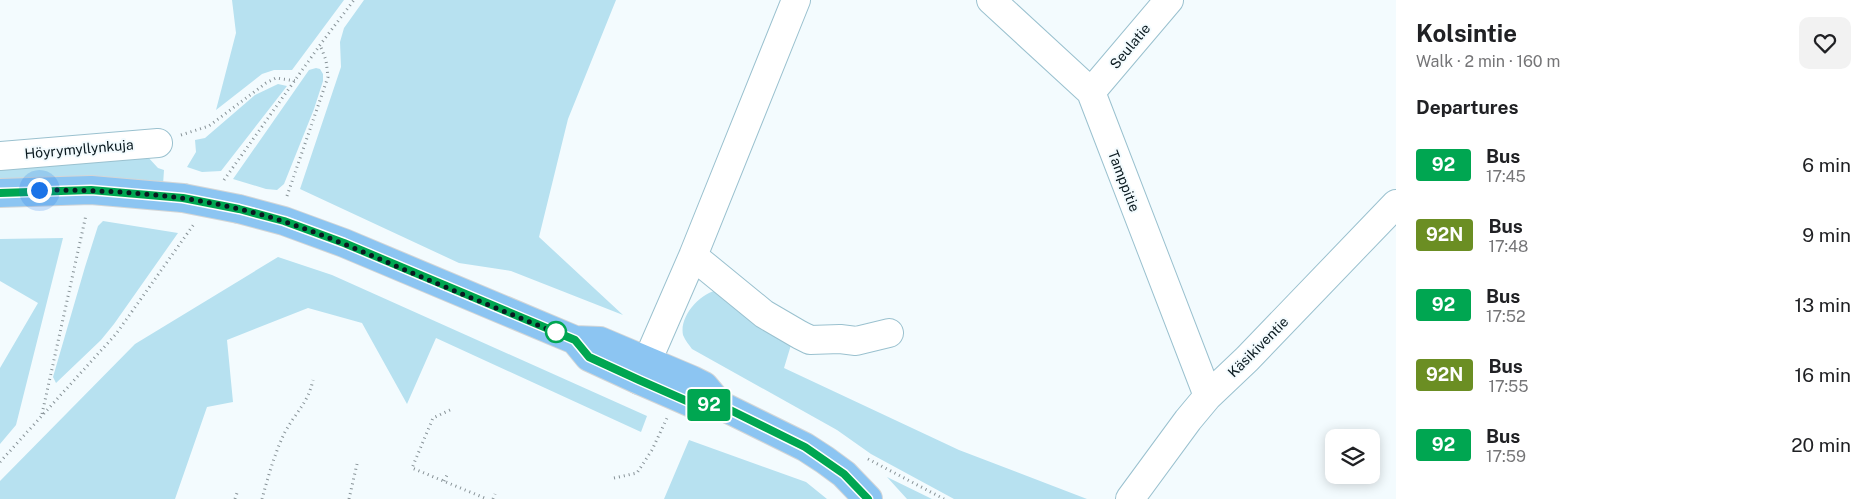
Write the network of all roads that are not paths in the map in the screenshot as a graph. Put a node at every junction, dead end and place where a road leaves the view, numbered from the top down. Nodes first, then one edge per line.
1 (796, 0) edge
2 (991, 0) edge
3 (1169, 0) edge
4 (1091, 92) junction
5 (158, 143) road end
6 (0, 156) edge
7 (0, 193) edge
8 (1396, 204) edge
9 (693, 256) junction
10 (889, 333) dead end
11 (643, 371) junction
12 (1208, 396) junction
13 (868, 499) edge
14 (1130, 499) edge

1 - 9 street
2 - 4 street, Tamppitie
3 - 4 street, Seulatie
4 - 12 street, Tamppitie
5 - 6 street, Höyrymyllynkuja
7 - 11 main road, bridge
8 - 12 street, Käsikiventie
9 - 10 street
9 - 11 street
11 - 13 main road
12 - 14 street, Käsikiventie

